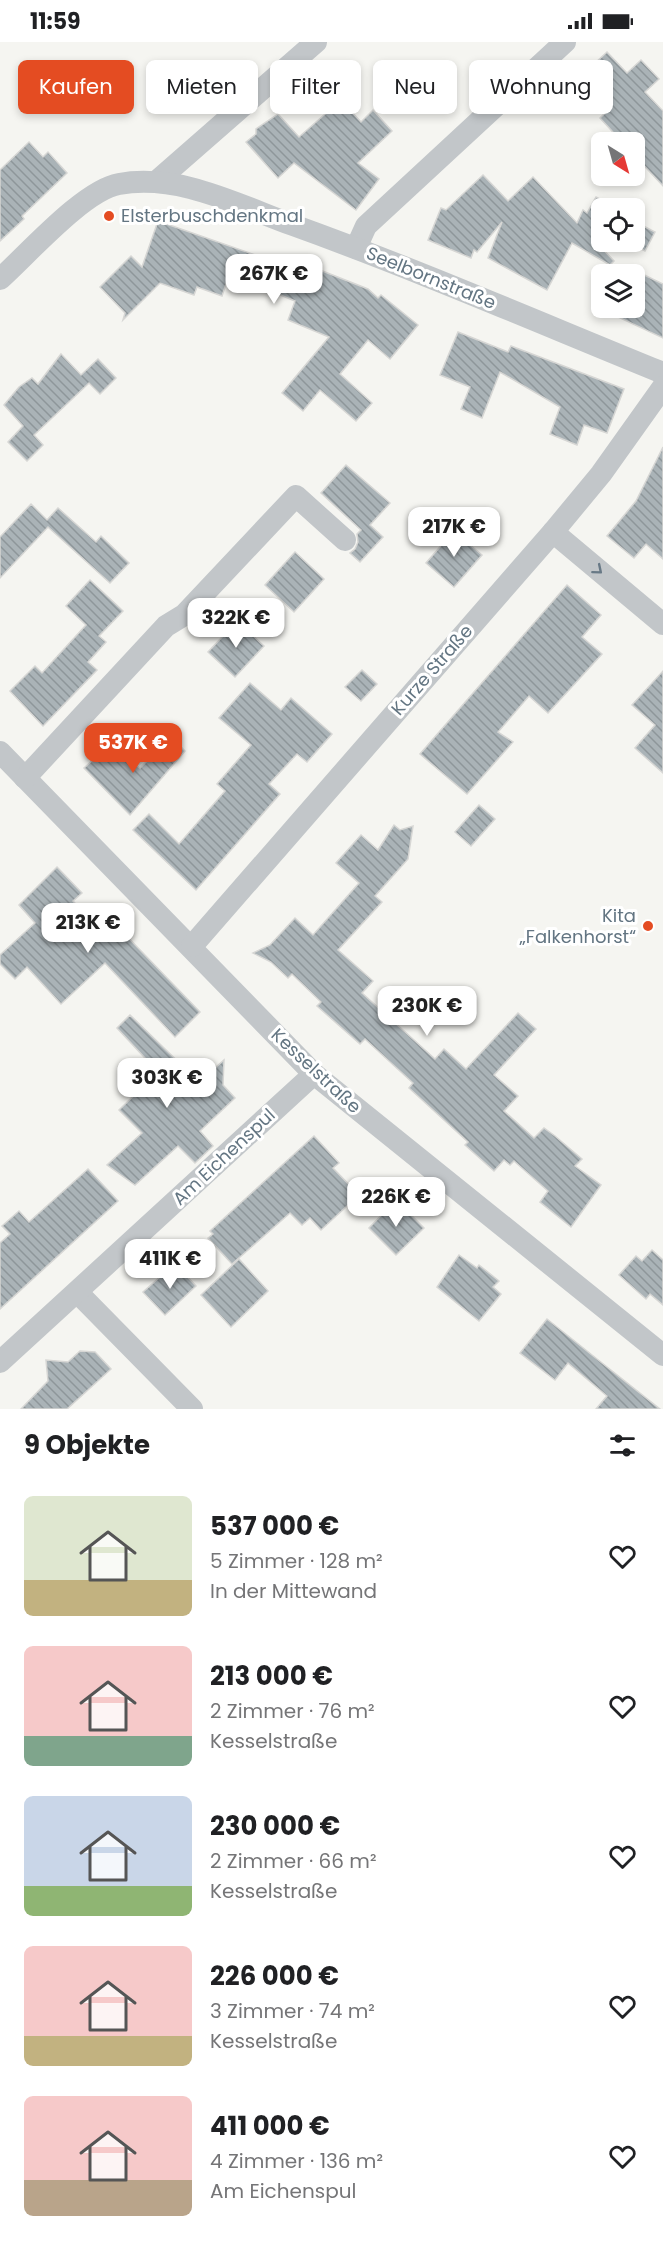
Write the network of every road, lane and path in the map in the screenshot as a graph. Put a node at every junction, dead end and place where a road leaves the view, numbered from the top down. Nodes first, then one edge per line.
1 (316, 42) edge
2 (565, 42) edge
3 (157, 181) junction
4 (356, 248) junction
5 (0, 279) edge
6 (663, 373) edge
7 (663, 387) edge
8 (553, 532) junction
9 (345, 540) dead end
10 (663, 624) edge
11 (0, 752) edge
12 (25, 778) junction
13 (192, 946) junction
14 (314, 1074) junction
15 (77, 1292) junction
16 (658, 1342) edge
17 (0, 1362) edge
18 (192, 1409) edge

1 - 3 street
2 - 4 street
3 - 4 street, Seelbornstraße
3 - 5 street, Seelbornstraße
4 - 6 street, Seelbornstraße
7 - 8 street, Kurze Straße
8 -> 10 street
8 - 13 street, Kurze Straße
9 - 12 street
11 - 12 street, Kesselstraße
12 - 13 street, Kesselstraße
13 - 14 street, Kesselstraße
14 - 15 street, Am Eichenspul
14 - 16 street, Kesselstraße
15 - 17 street, Am Eichenspul
15 - 18 street

